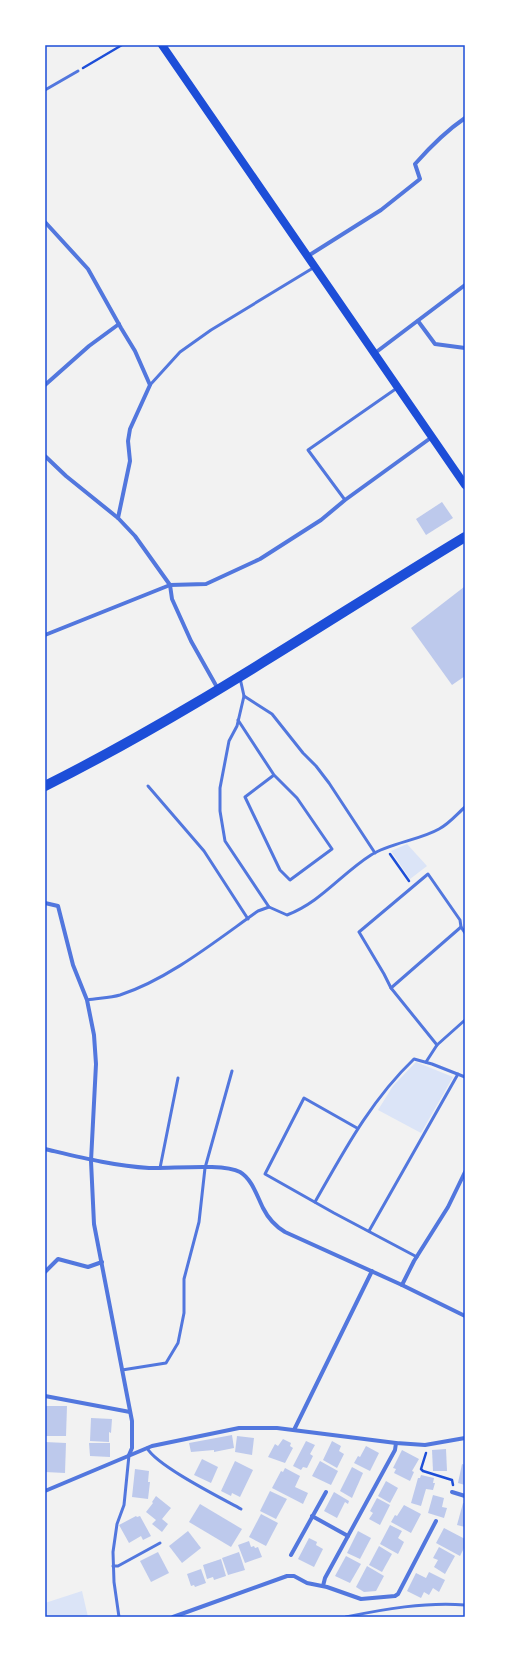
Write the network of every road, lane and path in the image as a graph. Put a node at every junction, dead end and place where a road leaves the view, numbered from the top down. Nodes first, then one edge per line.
1 (122, 45) edge
2 (162, 45) edge
3 (78, 71) joint
4 (45, 90) edge
5 (465, 118) edge
6 (45, 222) edge
7 (308, 256) junction
8 (314, 267) junction
9 (465, 285) edge
10 (418, 321) junction
11 (119, 324) junction
12 (465, 348) edge
13 (375, 353) junction
14 (150, 385) junction
15 (45, 386) edge
16 (398, 388) junction
17 (432, 437) junction
18 (45, 456) edge
19 (465, 485) edge
20 (345, 500) junction
21 (118, 518) junction
22 (465, 537) edge
23 (170, 585) junction
24 (45, 634) edge
25 (240, 676) junction
26 (218, 689) junction
27 (244, 696) junction
28 (238, 720) junction
29 (274, 775) junction
30 (45, 786) edge
31 (148, 786) dead end
32 (465, 807) edge
33 (386, 848) junction
34 (375, 853) junction
35 (412, 886) junction
36 (45, 903) edge
37 (269, 907) junction
38 (248, 919) junction
39 (461, 928) junction
40 (465, 933) edge
41 (391, 988) junction
42 (87, 1000) junction
43 (465, 1020) edge
44 (437, 1045) junction
45 (426, 1062) junction
46 (232, 1071) dead end
47 (458, 1074) junction
48 (465, 1077) edge
49 (178, 1078) dead end
50 (357, 1128) junction
51 (45, 1149) edge
52 (92, 1161) junction
53 (160, 1168) junction
54 (205, 1168) junction
55 (465, 1172) edge
56 (315, 1202) junction
57 (369, 1231) junction
58 (417, 1257) junction
59 (102, 1262) junction
60 (372, 1271) junction
61 (45, 1272) edge
62 (402, 1285) junction
63 (465, 1316) edge
64 (122, 1370) junction
65 (45, 1396) edge
66 (130, 1412) junction
67 (294, 1430) junction
68 (465, 1438) edge
69 (396, 1443) junction
70 (427, 1444) junction
71 (147, 1448) junction
72 (129, 1455) junction
73 (45, 1491) edge
74 (326, 1492) dead end
75 (452, 1492) joint
76 (465, 1496) edge
77 (241, 1509) dead end
78 (312, 1516) junction
79 (436, 1521) dead end
80 (348, 1536) junction
81 (160, 1543) dead end
82 (291, 1555) dead end
83 (113, 1566) junction
84 (323, 1586) junction
85 (465, 1605) edge
86 (119, 1617) edge
87 (173, 1617) edge
88 (346, 1617) edge

1 - 3 path
2 - 7 main road
3 - 4 lane
5 - 7 street
6 - 11 street
7 - 8 main road
8 - 13 main road
8 - 14 lane
9 - 10 street
10 - 12 street
10 - 13 street
11 - 14 street
11 - 15 street
13 - 16 main road
14 - 21 street
16 - 17 main road
16 - 20 lane
17 - 19 main road
17 - 20 street
18 - 21 street
20 - 23 street
21 - 23 street
22 - 25 main road
23 - 24 street
23 - 26 street
25 - 26 main road
25 - 27 lane
26 - 30 main road
27 - 28 lane
27 - 34 lane
28 - 29 lane
28 - 37 lane
29 - 29 lane
31 - 38 lane
32 - 33 lane
33 - 34 lane
33 - 35 path
34 - 37 lane
35 - 39 lane
35 - 41 lane
36 - 42 street
37 - 38 lane
38 - 42 lane
39 - 40 lane
39 - 41 lane
41 - 44 lane
42 - 52 street
43 - 44 lane
44 - 45 lane
45 - 47 lane
45 - 50 lane
46 - 54 lane
47 - 48 lane
47 - 57 lane
49 - 53 lane
50 - 56 lane
50 - 56 lane
51 - 52 street
52 - 53 street
52 - 59 street
53 - 54 street
54 - 60 street
54 - 64 lane
55 - 58 street
56 - 57 lane
57 - 58 lane
58 - 62 street
59 - 61 street
59 - 64 street
60 - 62 street
60 - 67 street
62 - 63 street
64 - 66 street
65 - 66 street
66 - 72 street
67 - 69 street
67 - 71 street
68 - 70 street
69 - 70 street
69 - 80 street
70 - 75 path
71 - 72 street
71 - 77 lane
72 - 73 street
72 - 83 lane
74 - 78 street
75 - 76 street
78 - 80 street
78 - 82 street
79 - 84 street
80 - 84 street
81 - 83 lane
83 - 86 lane
84 - 87 street
85 - 88 lane

